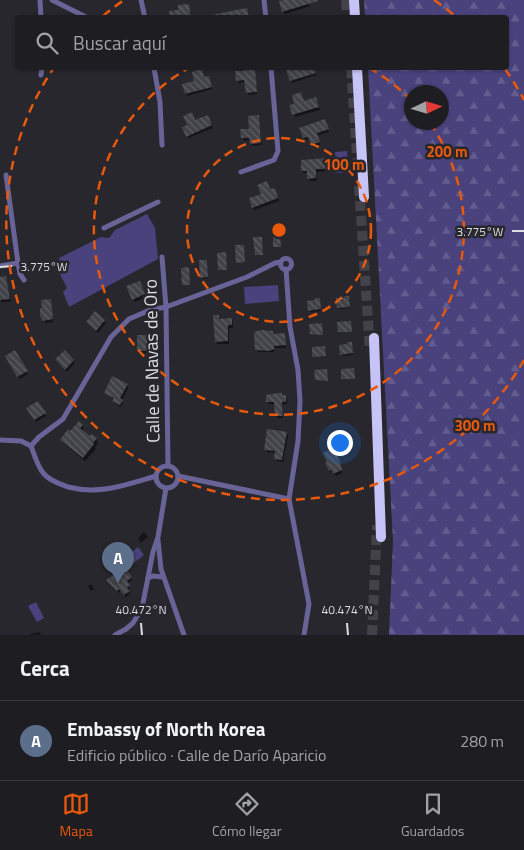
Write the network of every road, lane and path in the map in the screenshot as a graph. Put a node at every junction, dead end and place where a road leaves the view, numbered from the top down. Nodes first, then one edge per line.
1 (40, 0) edge
2 (52, 0) edge
3 (142, 0) edge
4 (264, 0) edge
5 (354, 0) edge
6 (40, 15) edge
7 (82, 15) edge
8 (144, 15) edge
9 (266, 15) edge
10 (355, 15) edge
11 (42, 70) edge
12 (154, 70) edge
13 (271, 70) edge
14 (357, 70) edge
15 (41, 75) dead end
16 (162, 145) dead end
17 (241, 172) dead end
18 (6, 175) dead end
19 (364, 197) tunnel mouth
20 (158, 202) dead end
21 (104, 228) dead end
22 (162, 257) dead end
23 (281, 262) junction
24 (18, 264) junction
25 (0, 266) edge
26 (286, 269) junction
27 (24, 280) dead end
28 (166, 307) junction
29 (374, 338) tunnel mouth
30 (0, 440) edge
31 (32, 446) junction
32 (168, 465) junction
33 (156, 476) junction
34 (178, 476) junction
35 (166, 488) junction
36 (289, 500) junction
37 (158, 537) junction
38 (381, 537) tunnel mouth
39 (150, 568) junction
40 (160, 569) junction
41 (148, 578) junction
42 (163, 578) junction
43 (115, 635) edge
44 (184, 635) edge
45 (304, 635) edge

1 - 6 street
2 - 7 street
3 - 8 street
4 - 9 street
5 - 10 highway
11 - 15 street
12 - 16 street
13 - 17 street
14 - 19 highway
18 - 24 street
20 - 21 street
22 - 28 street, Calle de Navas de Oro
23 - 26 street
23 - 26 street
23 - 28 street
24 - 25 street
24 - 27 street
26 - 36 street
28 - 31 street
28 - 32 street, Calle de Navas de Oro
29 - 38 highway
30 - 31 street
31 - 33 street
32 - 33 street
32 - 34 street
33 - 35 street
34 - 35 street
34 - 36 street
35 - 37 street
36 - 45 street
37 - 39 street
37 - 40 street
39 - 40 street
39 - 41 street
40 - 42 street
41 - 42 street
41 - 43 street
42 - 44 street

